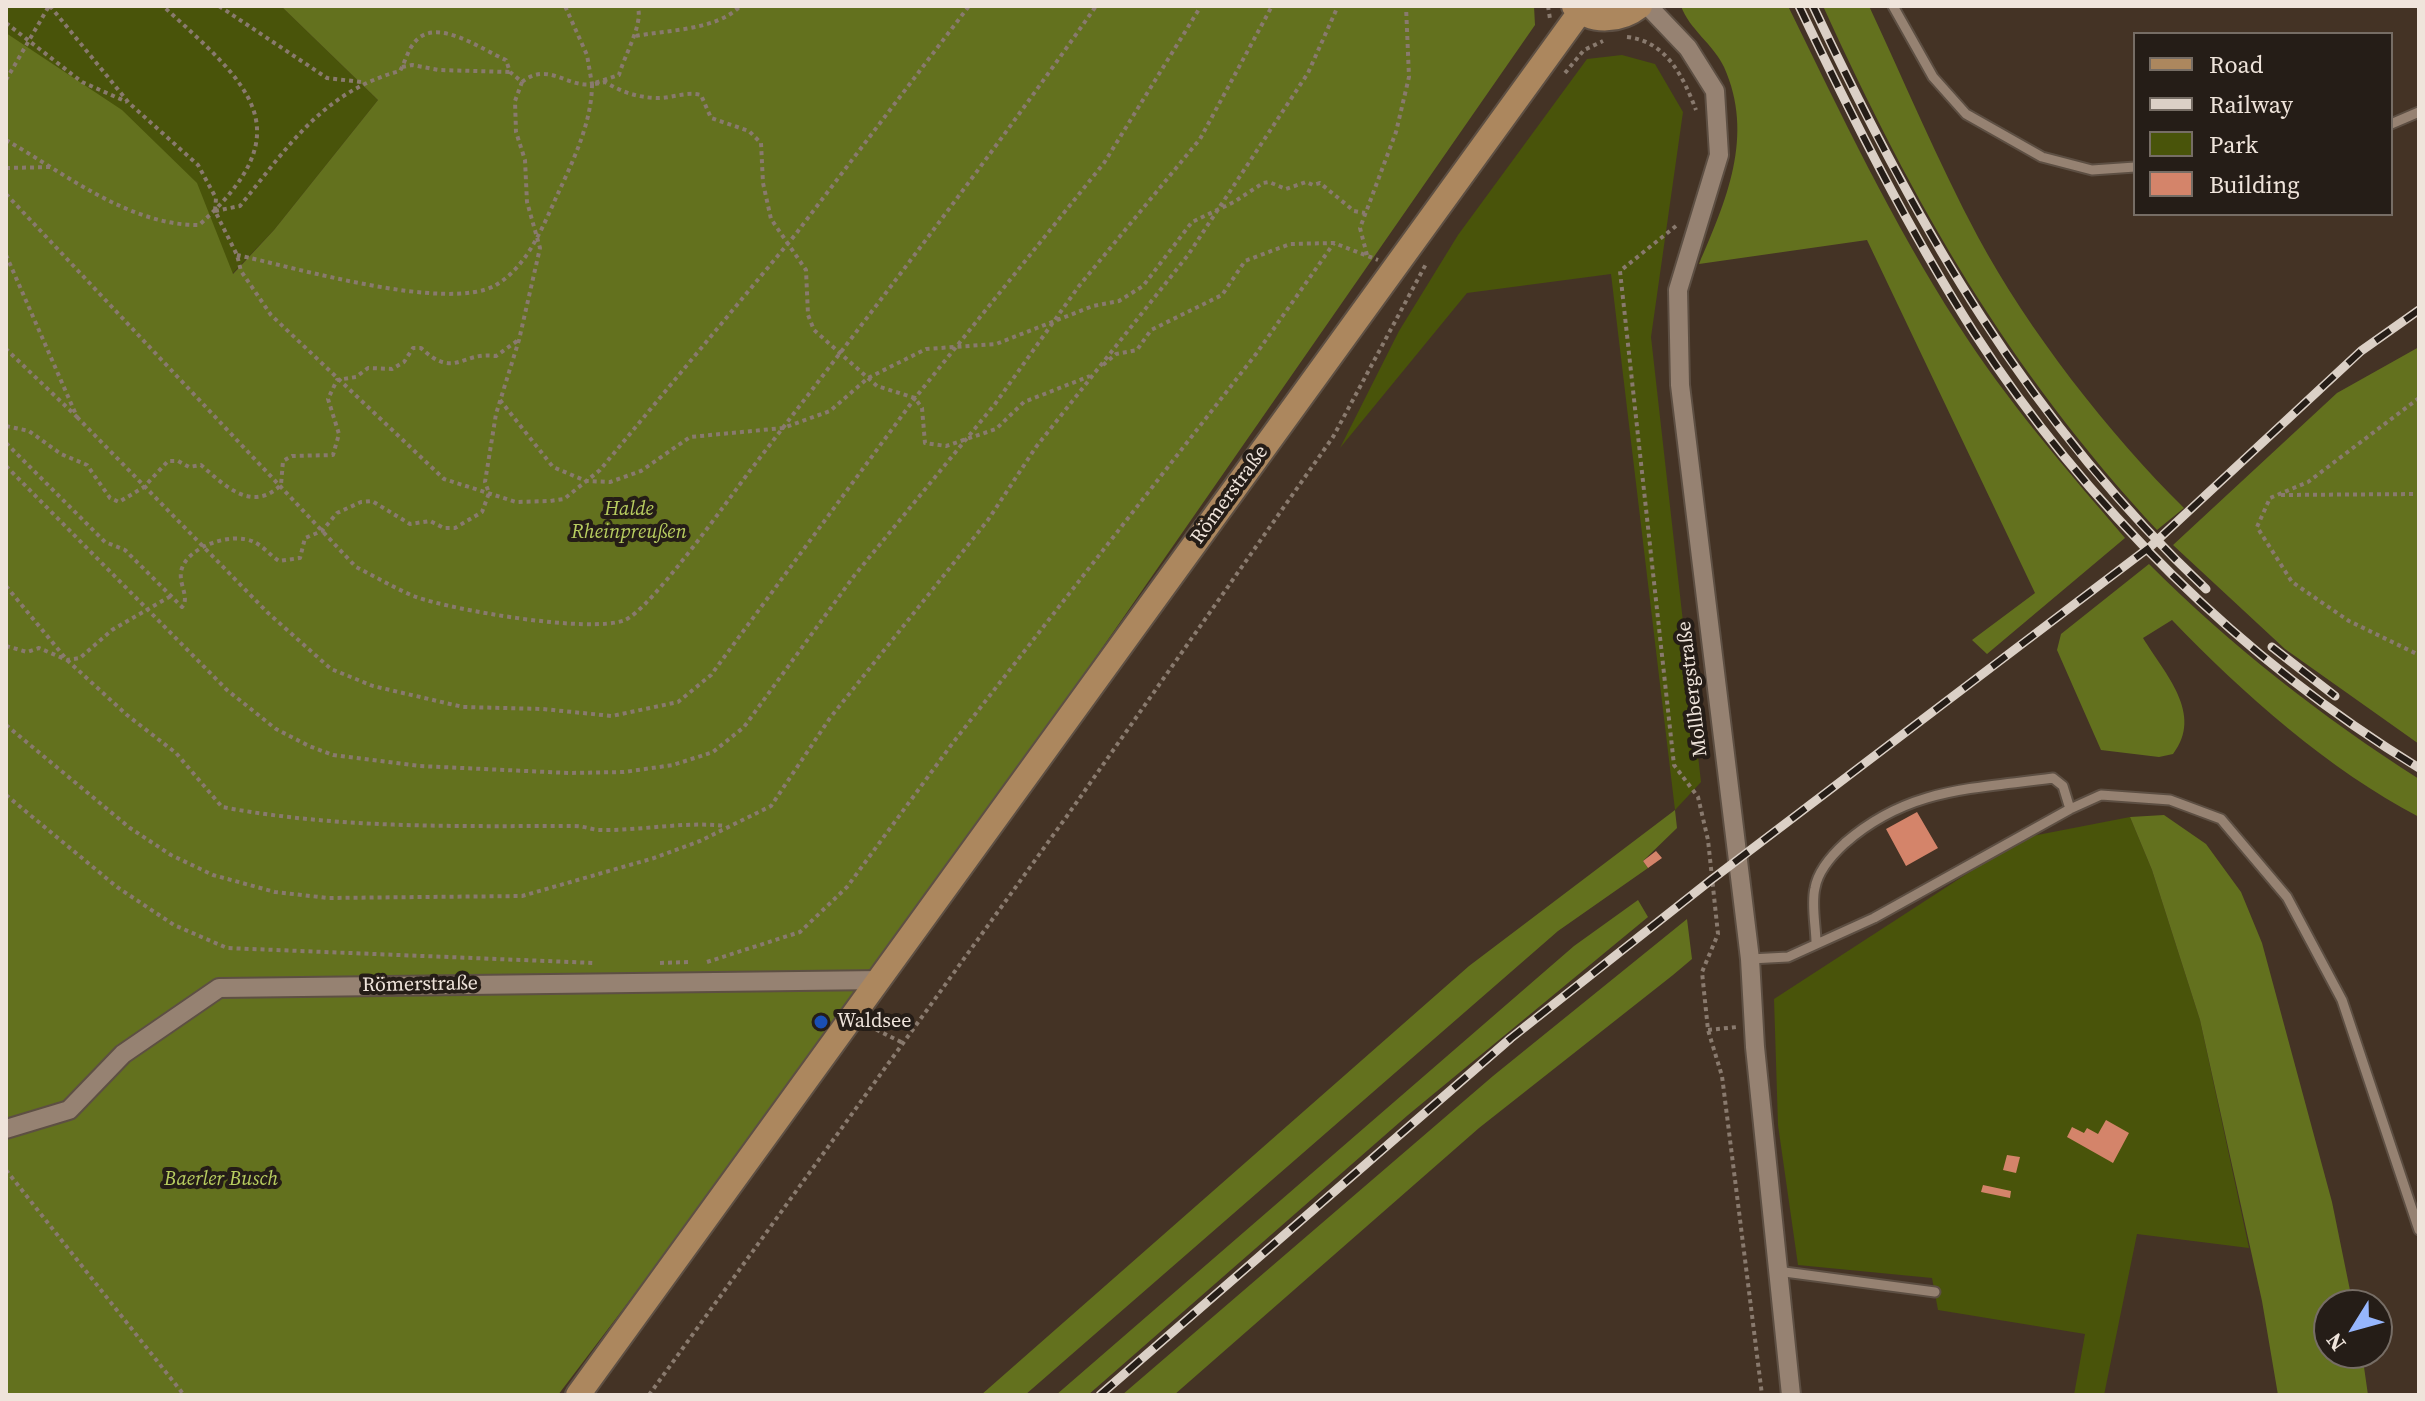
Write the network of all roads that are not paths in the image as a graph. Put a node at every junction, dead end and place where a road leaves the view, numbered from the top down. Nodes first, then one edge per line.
1 (1640, 6) edge
2 (1648, 6) edge
3 (1893, 6) edge
4 (1577, 9) edge
5 (2419, 112) edge
6 (2393, 123) edge
7 (2133, 167) edge
8 (2070, 809) junction
9 (1816, 943) junction
10 (1750, 959) junction
11 (881, 980) junction
12 (6, 1129) edge
13 (2419, 1230) edge
14 (1777, 1271) junction
15 (1935, 1292) dead end
16 (578, 1395) edge
17 (1791, 1395) edge

1 - 4 main road
2 - 10 street, Mollbergstraße
3 - 7 lane
4 - 11 main road, Römerstraße
5 - 6 lane
8 - 9 lane
8 - 9 lane
8 - 13 lane
9 - 10 lane
10 - 14 street, Mollbergstraße
11 - 12 street, Römerstraße
11 - 16 main road, Römerstraße
14 - 15 lane
14 - 17 street, Mollbergstraße

